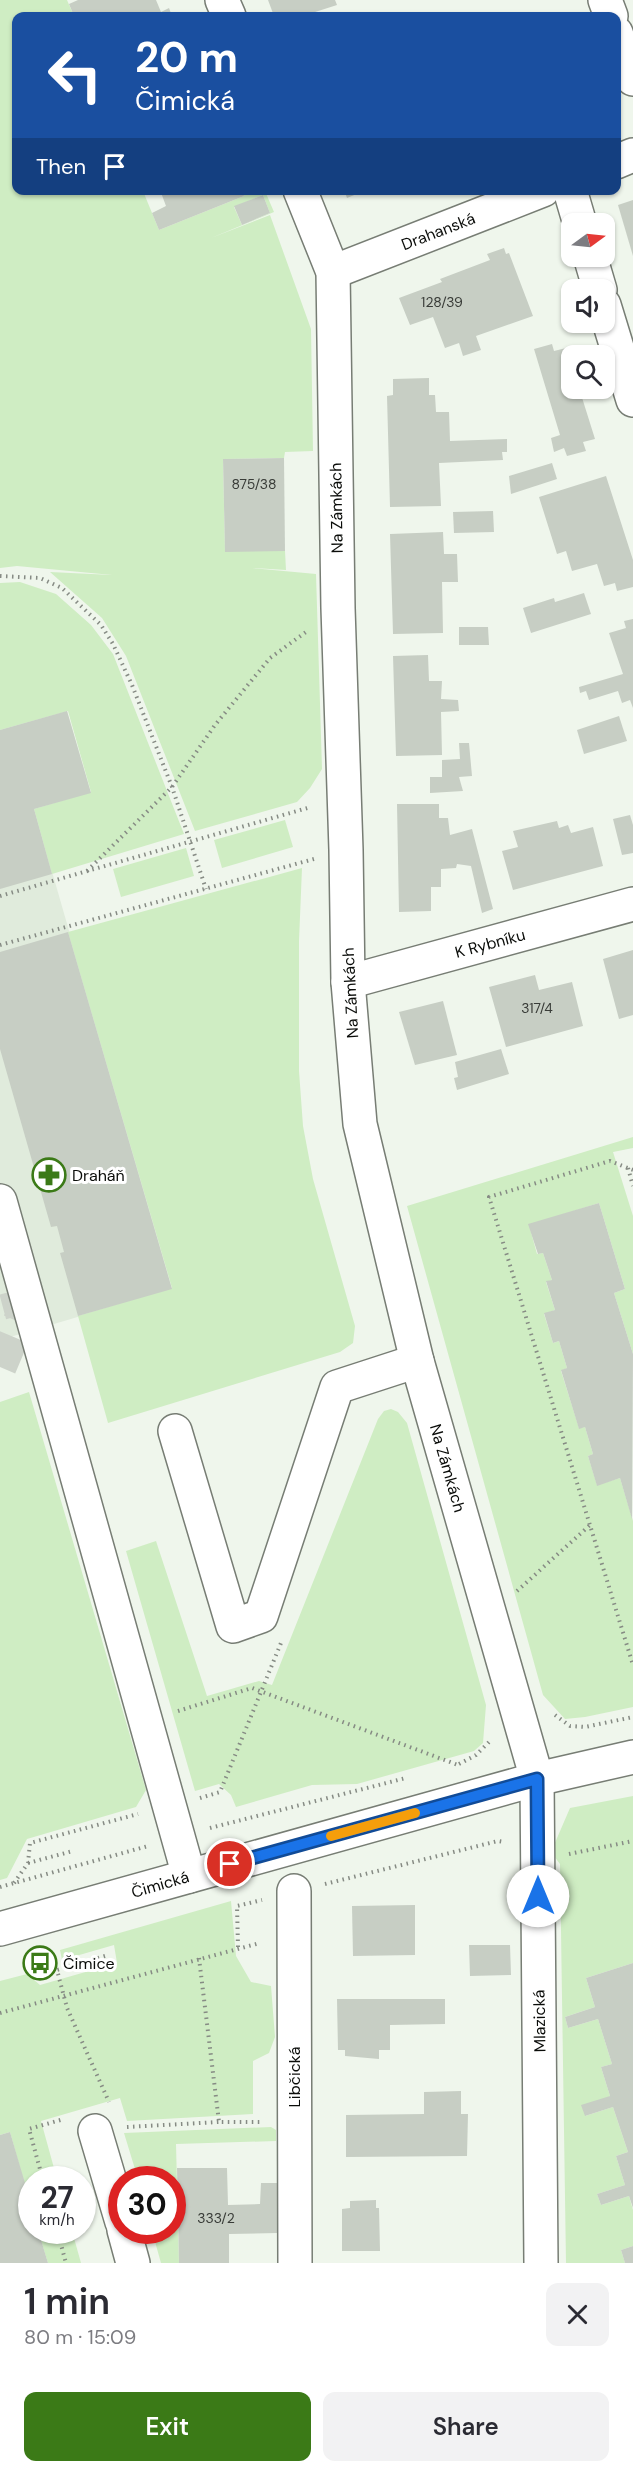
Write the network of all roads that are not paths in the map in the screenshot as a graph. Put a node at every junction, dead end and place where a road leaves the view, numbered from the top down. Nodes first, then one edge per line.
1 (621, 47) edge
2 (633, 79) edge
3 (302, 195) edge
4 (530, 195) edge
5 (571, 195) edge
6 (577, 213) edge
7 (333, 272) junction
8 (613, 333) edge
9 (633, 400) edge
10 (633, 904) edge
11 (348, 982) junction
12 (0, 1201) edge
13 (417, 1361) junction
14 (175, 1431) dead end
15 (633, 1757) edge
16 (537, 1779) junction
17 (189, 1876) junction
18 (294, 1891) road end
19 (0, 1929) edge
20 (103, 2119) road end
21 (112, 2166) edge
22 (128, 2244) edge
23 (133, 2263) edge
24 (295, 2263) edge
25 (542, 2263) edge

1 - 2 street
3 - 7 street, Na Zámkách
4 - 7 street, Drahanská
5 - 6 street
7 - 11 street, Na Zámkách
8 - 9 street
10 - 11 street, K Rybníku
11 - 13 street, Na Zámkách
12 - 17 street
13 - 14 street
13 - 16 street, Na Zámkách
15 - 16 street, Čimická
16 - 17 street, Čimická
16 - 25 street, Mlazická
17 - 19 street, Čimická
18 - 24 street, Libčická
20 - 21 street
22 - 23 street

